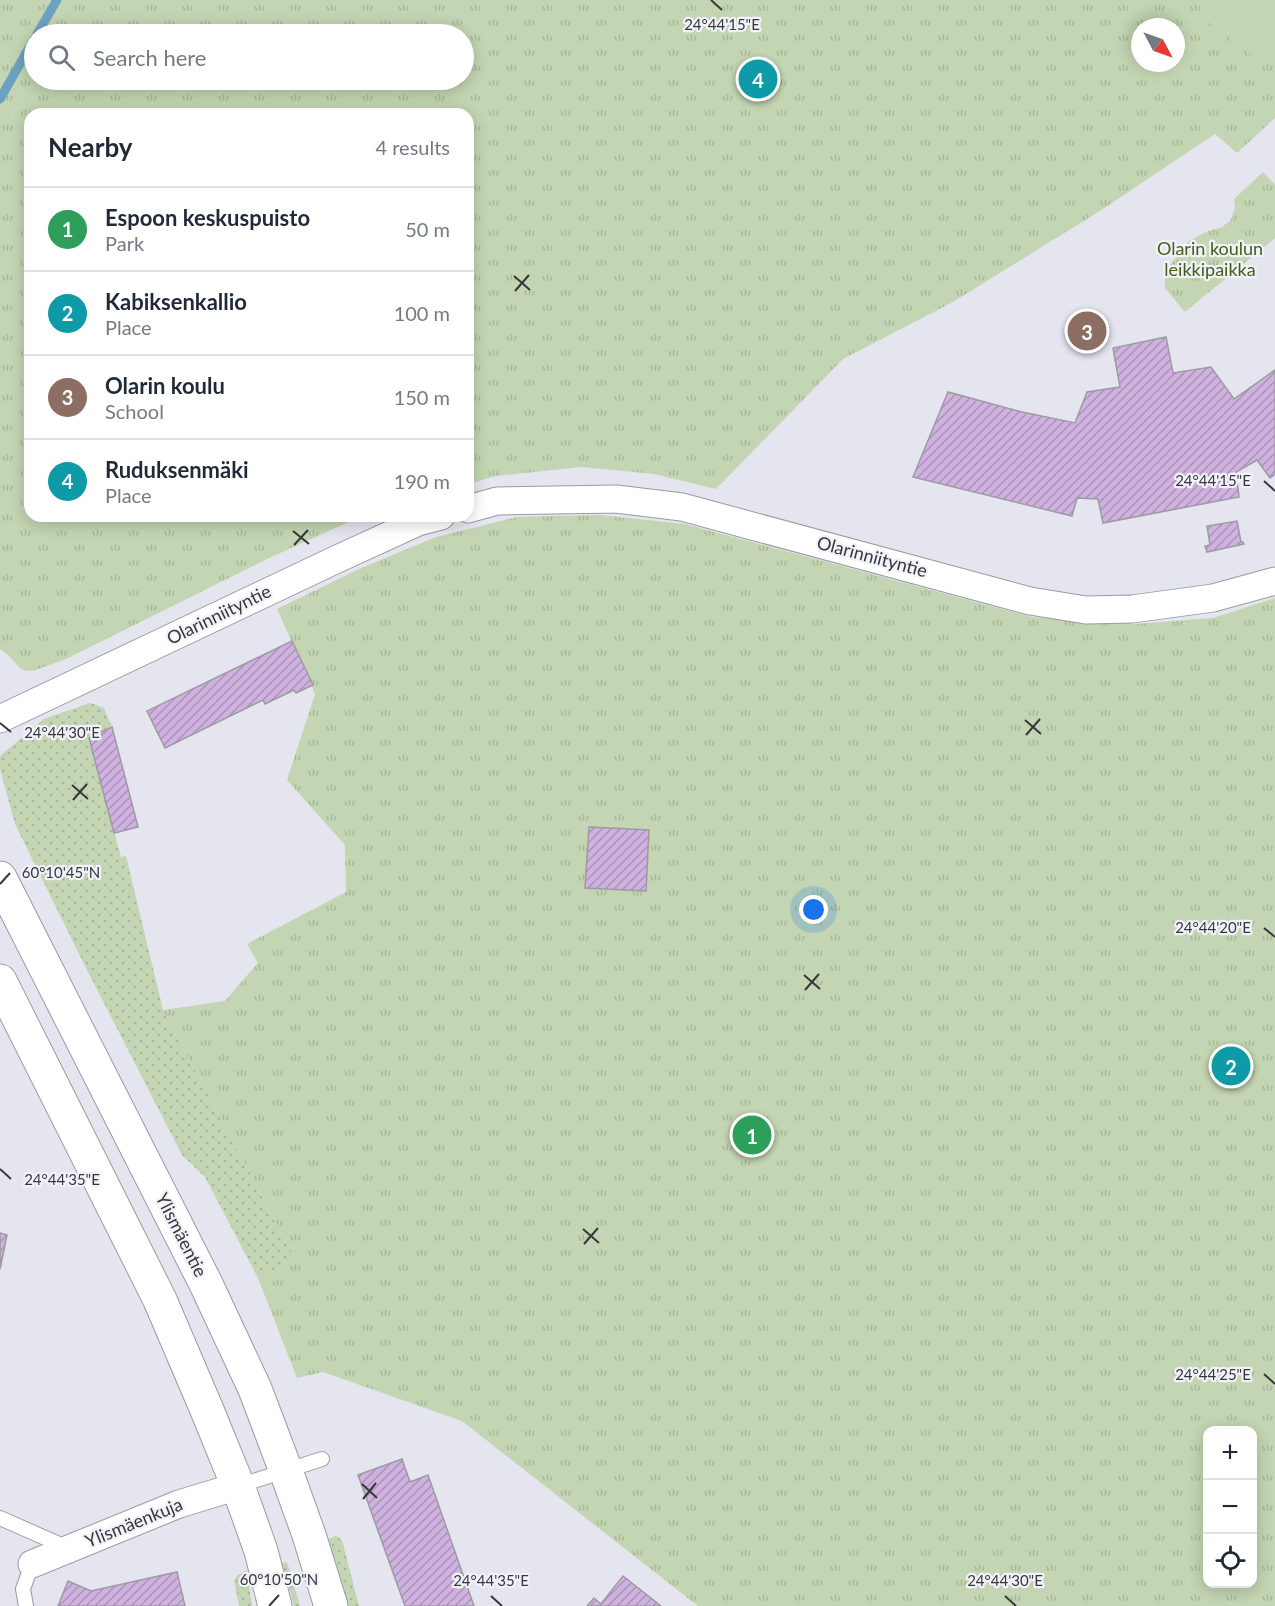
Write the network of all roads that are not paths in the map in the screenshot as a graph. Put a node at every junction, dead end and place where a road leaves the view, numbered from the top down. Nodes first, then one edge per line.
1 (474, 507) edge
2 (418, 522) edge
3 (1275, 581) edge
4 (0, 718) edge
5 (0, 878) edge
6 (0, 981) edge
7 (322, 1459) dead end
8 (286, 1471) junction
9 (237, 1486) junction
10 (0, 1518) edge
11 (70, 1549) junction
12 (32, 1564) joint
13 (26, 1606) edge
14 (275, 1606) edge
15 (331, 1606) edge

1 - 3 street, Olarinniityntie
2 - 4 street, Olarinniityntie
5 - 8 main road, Ylismäentie
6 - 9 main road
7 - 8 lane
8 - 9 lane
8 - 15 main road, Ylismäentie
9 - 11 street, Ylismäenkuja
9 - 14 main road
10 - 11 lane
11 - 12 street, Ylismäenkuja
12 - 13 lane

